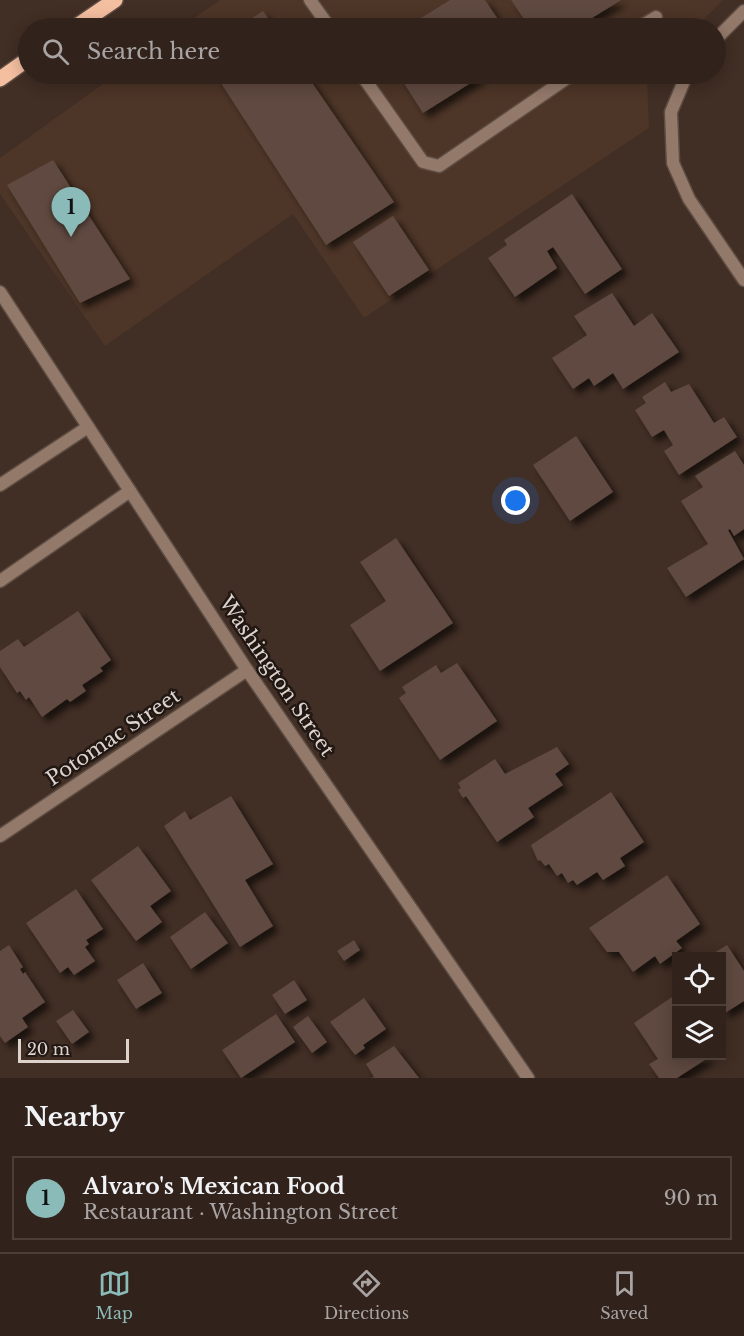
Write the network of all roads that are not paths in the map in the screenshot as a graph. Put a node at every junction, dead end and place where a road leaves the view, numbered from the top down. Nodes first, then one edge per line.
1 (115, 0) edge
2 (310, 0) edge
3 (744, 11) edge
4 (89, 18) edge
5 (323, 18) edge
6 (726, 29) edge
7 (18, 66) edge
8 (0, 79) edge
9 (368, 84) edge
10 (558, 84) edge
11 (683, 84) edge
12 (744, 280) edge
13 (0, 292) edge
14 (88, 427) junction
15 (0, 485) edge
16 (130, 491) junction
17 (0, 581) edge
18 (247, 670) junction
19 (0, 836) edge
20 (528, 1078) edge

1 - 4 main road
2 - 5 street
3 - 6 street
7 - 8 main road
9 - 10 street
11 - 12 street
13 - 14 street, Washington Street
14 - 15 street
14 - 16 street, Washington Street
16 - 17 street
16 - 18 street, Washington Street
18 - 19 street, Potomac Street
18 - 20 street, Washington Street

